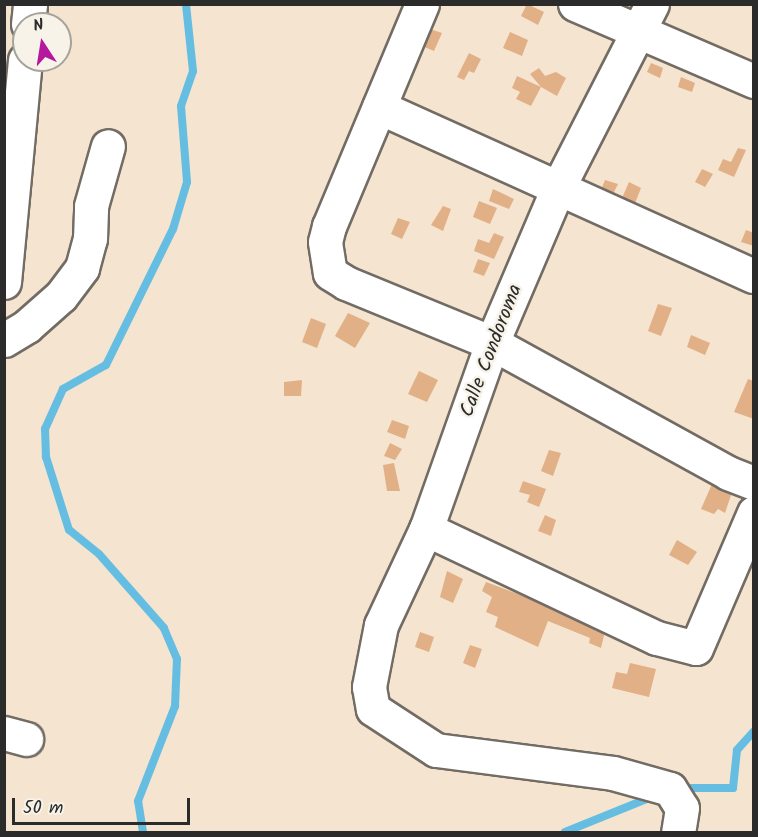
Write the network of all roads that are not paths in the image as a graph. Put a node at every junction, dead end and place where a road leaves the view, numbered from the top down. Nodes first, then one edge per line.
1 (422, 4) edge
2 (575, 4) edge
3 (646, 18) edge
4 (24, 72) edge
5 (753, 81) edge
6 (379, 107) junction
7 (108, 146) dead end
8 (558, 188) junction
9 (753, 276) edge
10 (4, 282) edge
11 (4, 340) edge
12 (492, 343) junction
13 (753, 483) edge
14 (753, 513) edge
15 (426, 529) junction
16 (678, 832) edge

1 - 6 street
2 - 3 street
3 - 5 street
3 - 8 street, Calle Condoroma
4 - 10 street
6 - 8 street
6 - 12 street
7 - 11 street
8 - 9 street
8 - 12 street, Calle Condoroma
12 - 13 street
12 - 15 street, Calle Condoroma
14 - 15 street
15 - 16 street, Calle Condoroma

